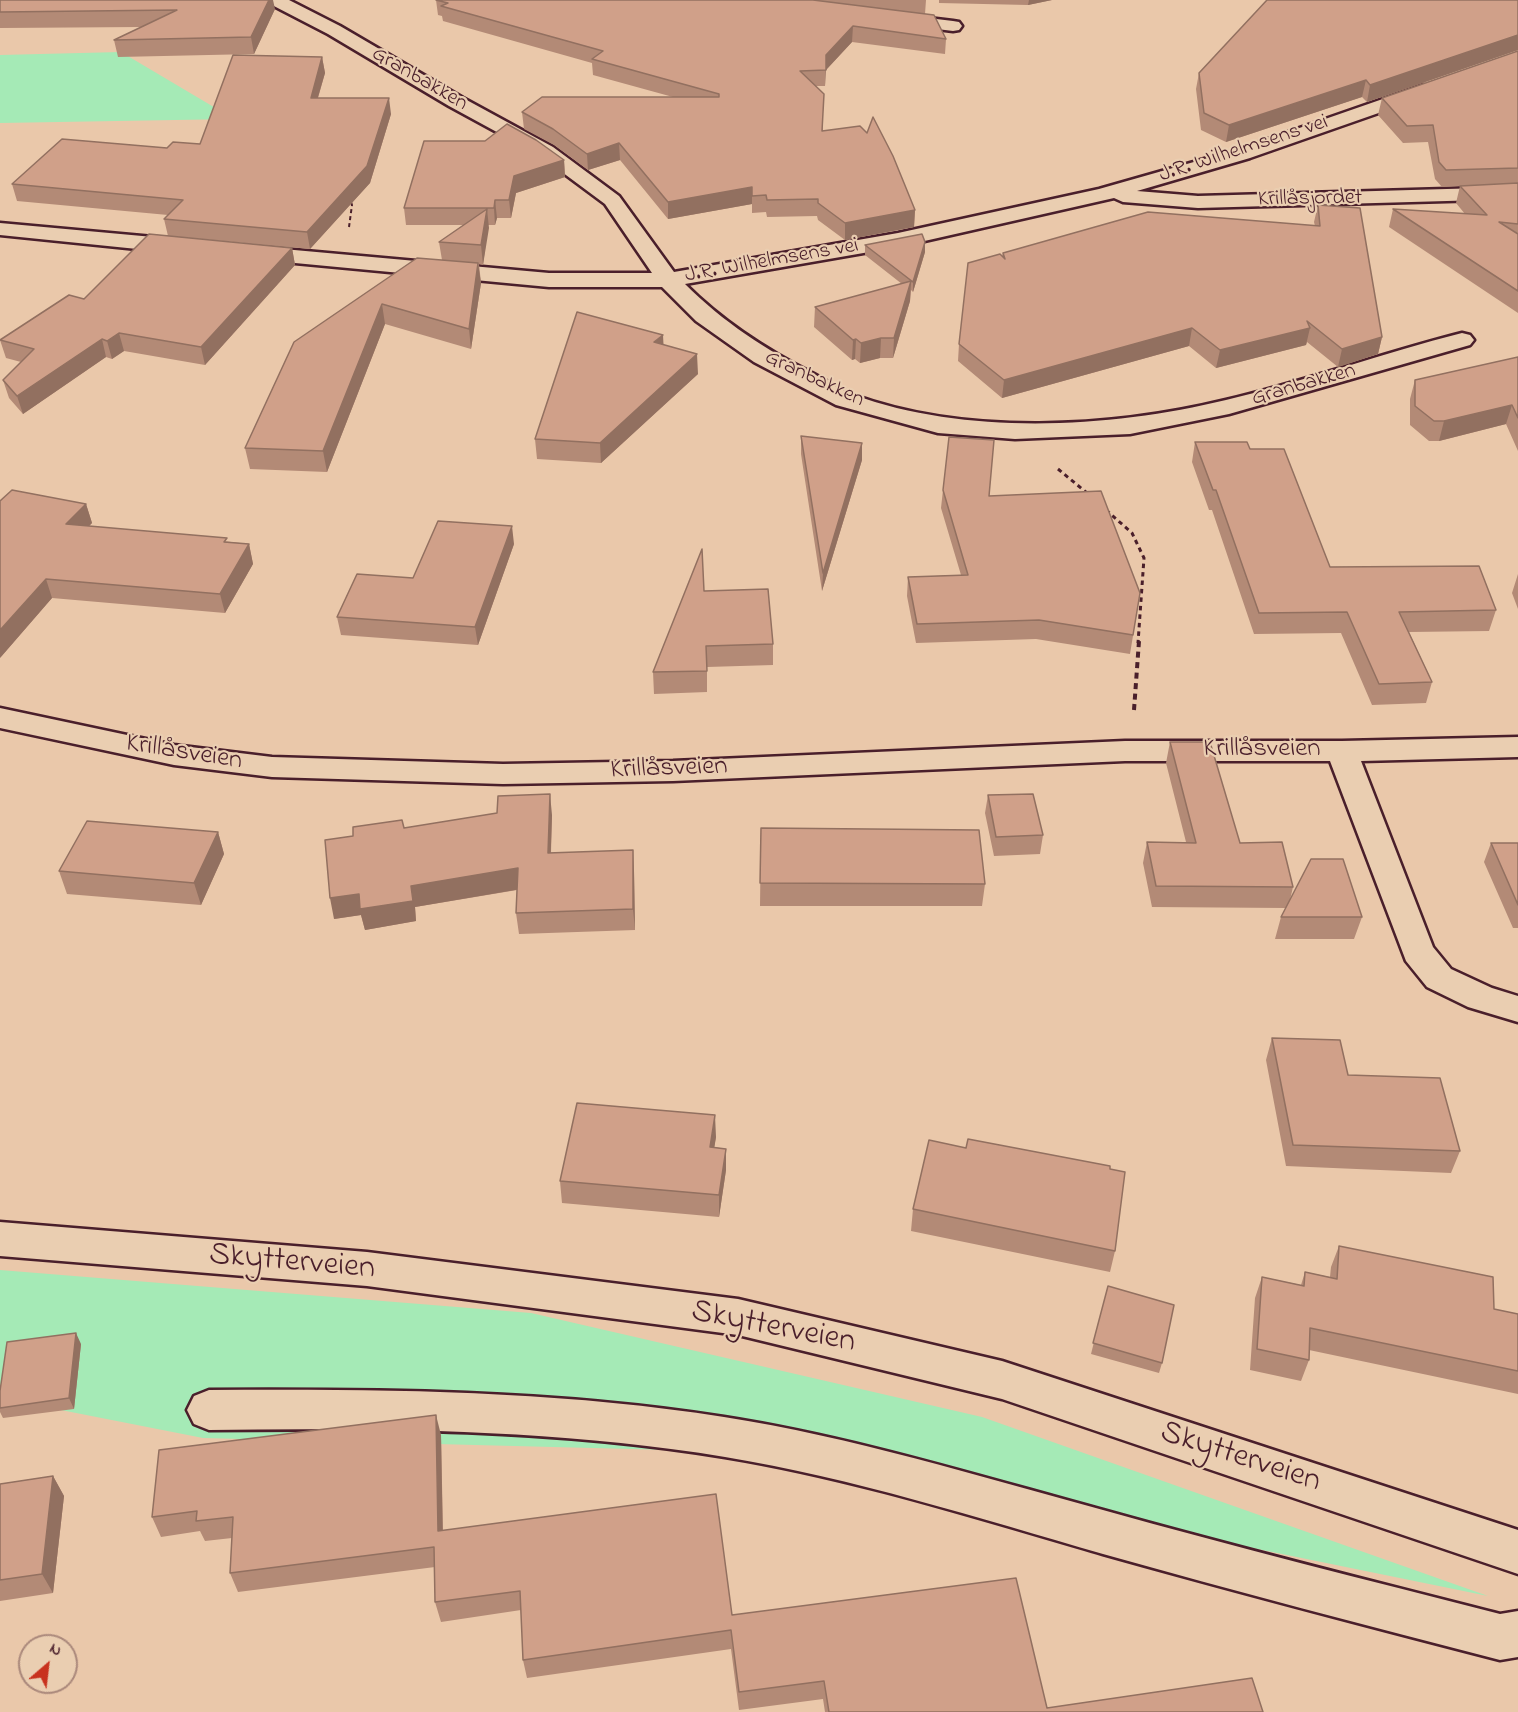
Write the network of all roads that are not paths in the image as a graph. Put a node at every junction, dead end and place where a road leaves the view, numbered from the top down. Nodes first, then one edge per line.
1 (276, 0) edge
2 (874, 16) edge
3 (953, 26) dead end
4 (1441, 84) edge
5 (1518, 193) edge
6 (1103, 194) junction
7 (0, 229) edge
8 (209, 249) edge
9 (232, 251) edge
10 (668, 280) junction
11 (1462, 340) dead end
12 (0, 718) edge
13 (1518, 747) edge
14 (1342, 751) junction
15 (1518, 1010) edge
16 (0, 1239) edge
17 (209, 1410) dead end
18 (1518, 1552) edge
19 (1518, 1634) edge

1 - 10 street, Granbakken
2 - 3 street
4 - 6 street, J.R. Wilhelmsens vei
5 - 6 street, Krillåsjordet
6 - 10 street, J.R. Wilhelmsens vei
7 - 8 street
9 - 10 street, J.R. Wilhelmsens vei
10 - 11 street, Granbakken
12 - 14 street, Krillåsveien
13 - 14 street, Krillåsveien
14 - 15 street, Krillåsveien
16 - 18 street, Skytterveien
17 - 19 street

